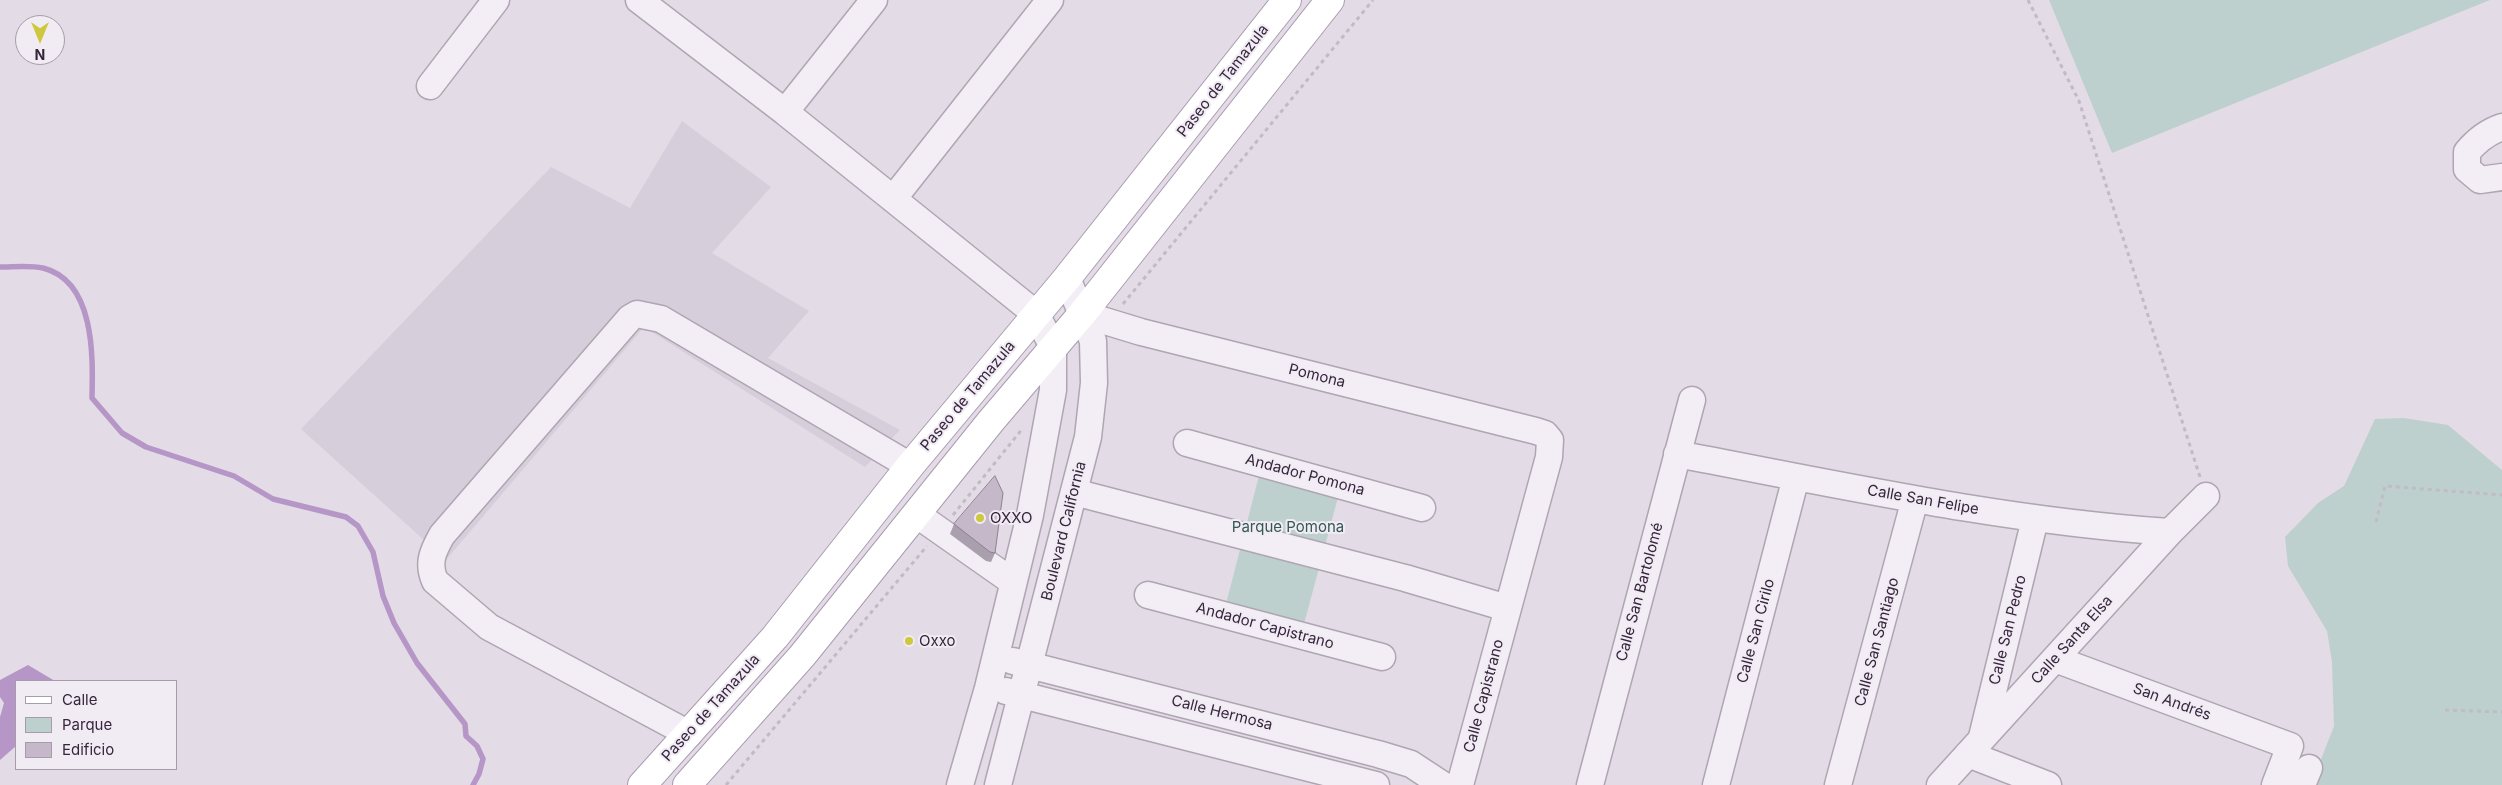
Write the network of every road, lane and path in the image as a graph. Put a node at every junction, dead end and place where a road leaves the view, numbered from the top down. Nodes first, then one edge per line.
1 (496, 0) edge
2 (639, 0) edge
3 (874, 0) edge
4 (1050, 0) edge
5 (1287, 0) edge
6 (1330, 0) edge
7 (2028, 0) edge
8 (430, 86) dead end
9 (785, 112) junction
10 (2502, 127) edge
11 (2502, 177) edge
12 (893, 199) junction
13 (1067, 278) junction
14 (1036, 314) junction
15 (1082, 314) junction
16 (1053, 347) junction
17 (1692, 400) dead end
18 (1550, 440) joint
19 (1188, 443) dead end
20 (1677, 454) junction
21 (910, 466) junction
22 (1796, 477) junction
23 (1074, 492) junction
24 (2206, 496) joint
25 (2502, 496) edge
26 (1915, 500) junction
27 (1422, 508) dead end
28 (916, 514) junction
29 (2035, 519) junction
30 (2376, 522) dead end
31 (2170, 532) junction
32 (1013, 582) junction
33 (1148, 595) dead end
34 (1507, 608) junction
35 (995, 657) junction
36 (1382, 657) dead end
37 (2054, 659) junction
38 (1030, 664) junction
39 (988, 688) junction
40 (1022, 695) junction
41 (2445, 710) dead end
42 (2502, 712) edge
43 (690, 734) junction
44 (1975, 747) junction
45 (642, 785) edge
46 (687, 785) edge
47 (960, 785) edge
48 (998, 785) edge
49 (1376, 785) edge
50 (1442, 785) edge
51 (1460, 785) edge
52 (1590, 785) edge
53 (1716, 785) edge
54 (1838, 785) edge
55 (1940, 785) edge
56 (2048, 785) edge
57 (2275, 785) edge

1 - 8 street
2 - 9 street
3 - 9 street
4 - 12 street
5 - 13 main road, Paseo de Tamazula
6 - 15 main road
7 - 24 path
9 - 12 street
10 - 11 street
12 - 14 street
13 - 14 main road, Paseo de Tamazula
13 - 15 street, Boulevard California
14 - 16 street
14 - 21 main road, Paseo de Tamazula
15 - 16 main road
15 - 18 street, Pomona
15 - 23 street, Boulevard California
16 - 28 main road
16 - 32 street
17 - 20 street, Calle San Bartolomé
18 - 34 street, Calle Capistrano
19 - 27 street, Andador Pomona
20 - 22 street, Calle San Felipe
20 - 52 street, Calle San Bartolomé
21 - 43 main road, Paseo de Tamazula
21 - 43 street
22 - 26 street, Calle San Felipe
22 - 53 street, Calle San Cirilo
23 - 34 street
23 - 38 street, Boulevard California
24 - 31 street, Calle Santa Elsa
25 - 30 path
26 - 29 street, Calle San Felipe
26 - 54 street, Calle San Santiago
28 - 32 street
28 - 46 main road
29 - 31 street, Calle San Felipe
29 - 44 street, Calle San Pedro
31 - 37 street, Calle Santa Elsa
32 - 35 street
33 - 36 street, Andador Capistrano
34 - 51 street, Calle Capistrano
35 - 38 street, Calle Hermosa
35 - 39 street
37 - 44 street, Calle Santa Elsa
37 - 57 street, San Andrés
38 - 40 street, Boulevard California
38 - 50 street, Calle Hermosa
39 - 40 street, Calle Hermosa
39 - 47 street
40 - 48 street, Boulevard California
40 - 49 street, Calle Hermosa
41 - 42 path
43 - 45 main road, Paseo de Tamazula
44 - 55 street, Calle Santa Elsa
44 - 56 street

